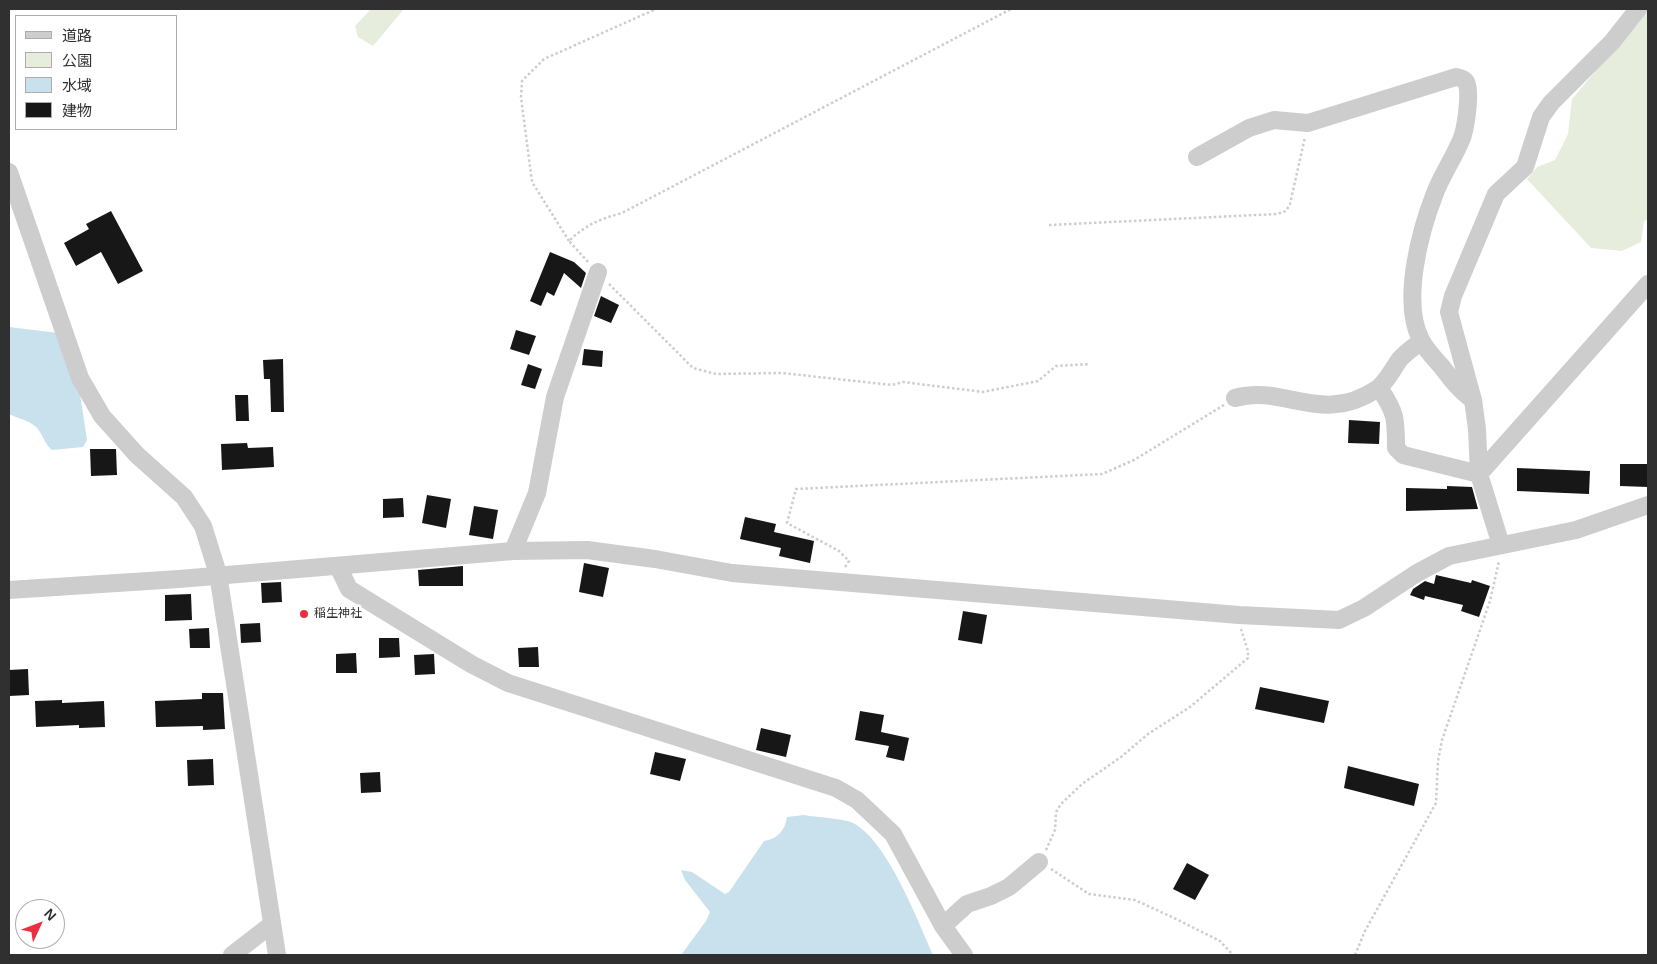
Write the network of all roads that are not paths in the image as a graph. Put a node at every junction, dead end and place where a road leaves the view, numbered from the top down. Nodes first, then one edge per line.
1 (1638, 9) edge
2 (1197, 156) dead end
3 (9, 172) edge
4 (13, 196) edge
5 (598, 272) road end
6 (1648, 284) edge
7 (1421, 341) junction
8 (1379, 388) junction
9 (1235, 398) road end
10 (1473, 400) junction
11 (1479, 474) junction
12 (1648, 505) edge
13 (1501, 545) junction
14 (513, 550) junction
15 (338, 566) junction
16 (218, 574) junction
17 (9, 590) edge
18 (1039, 862) road end
19 (272, 924) junction
20 (943, 926) junction
21 (232, 955) edge
22 (277, 955) edge
23 (964, 955) edge

1 - 10 street
2 - 7 street
3 - 4 street
4 - 16 street
5 - 14 street
6 - 11 street
7 - 8 street
7 - 10 street
8 - 9 street
8 - 11 street
10 - 11 street
11 - 13 street
12 - 13 street
13 - 14 street
14 - 15 street
15 - 16 street
15 - 20 street
16 - 17 street
16 - 19 street
18 - 20 street
19 - 21 street
19 - 22 street
20 - 23 street

